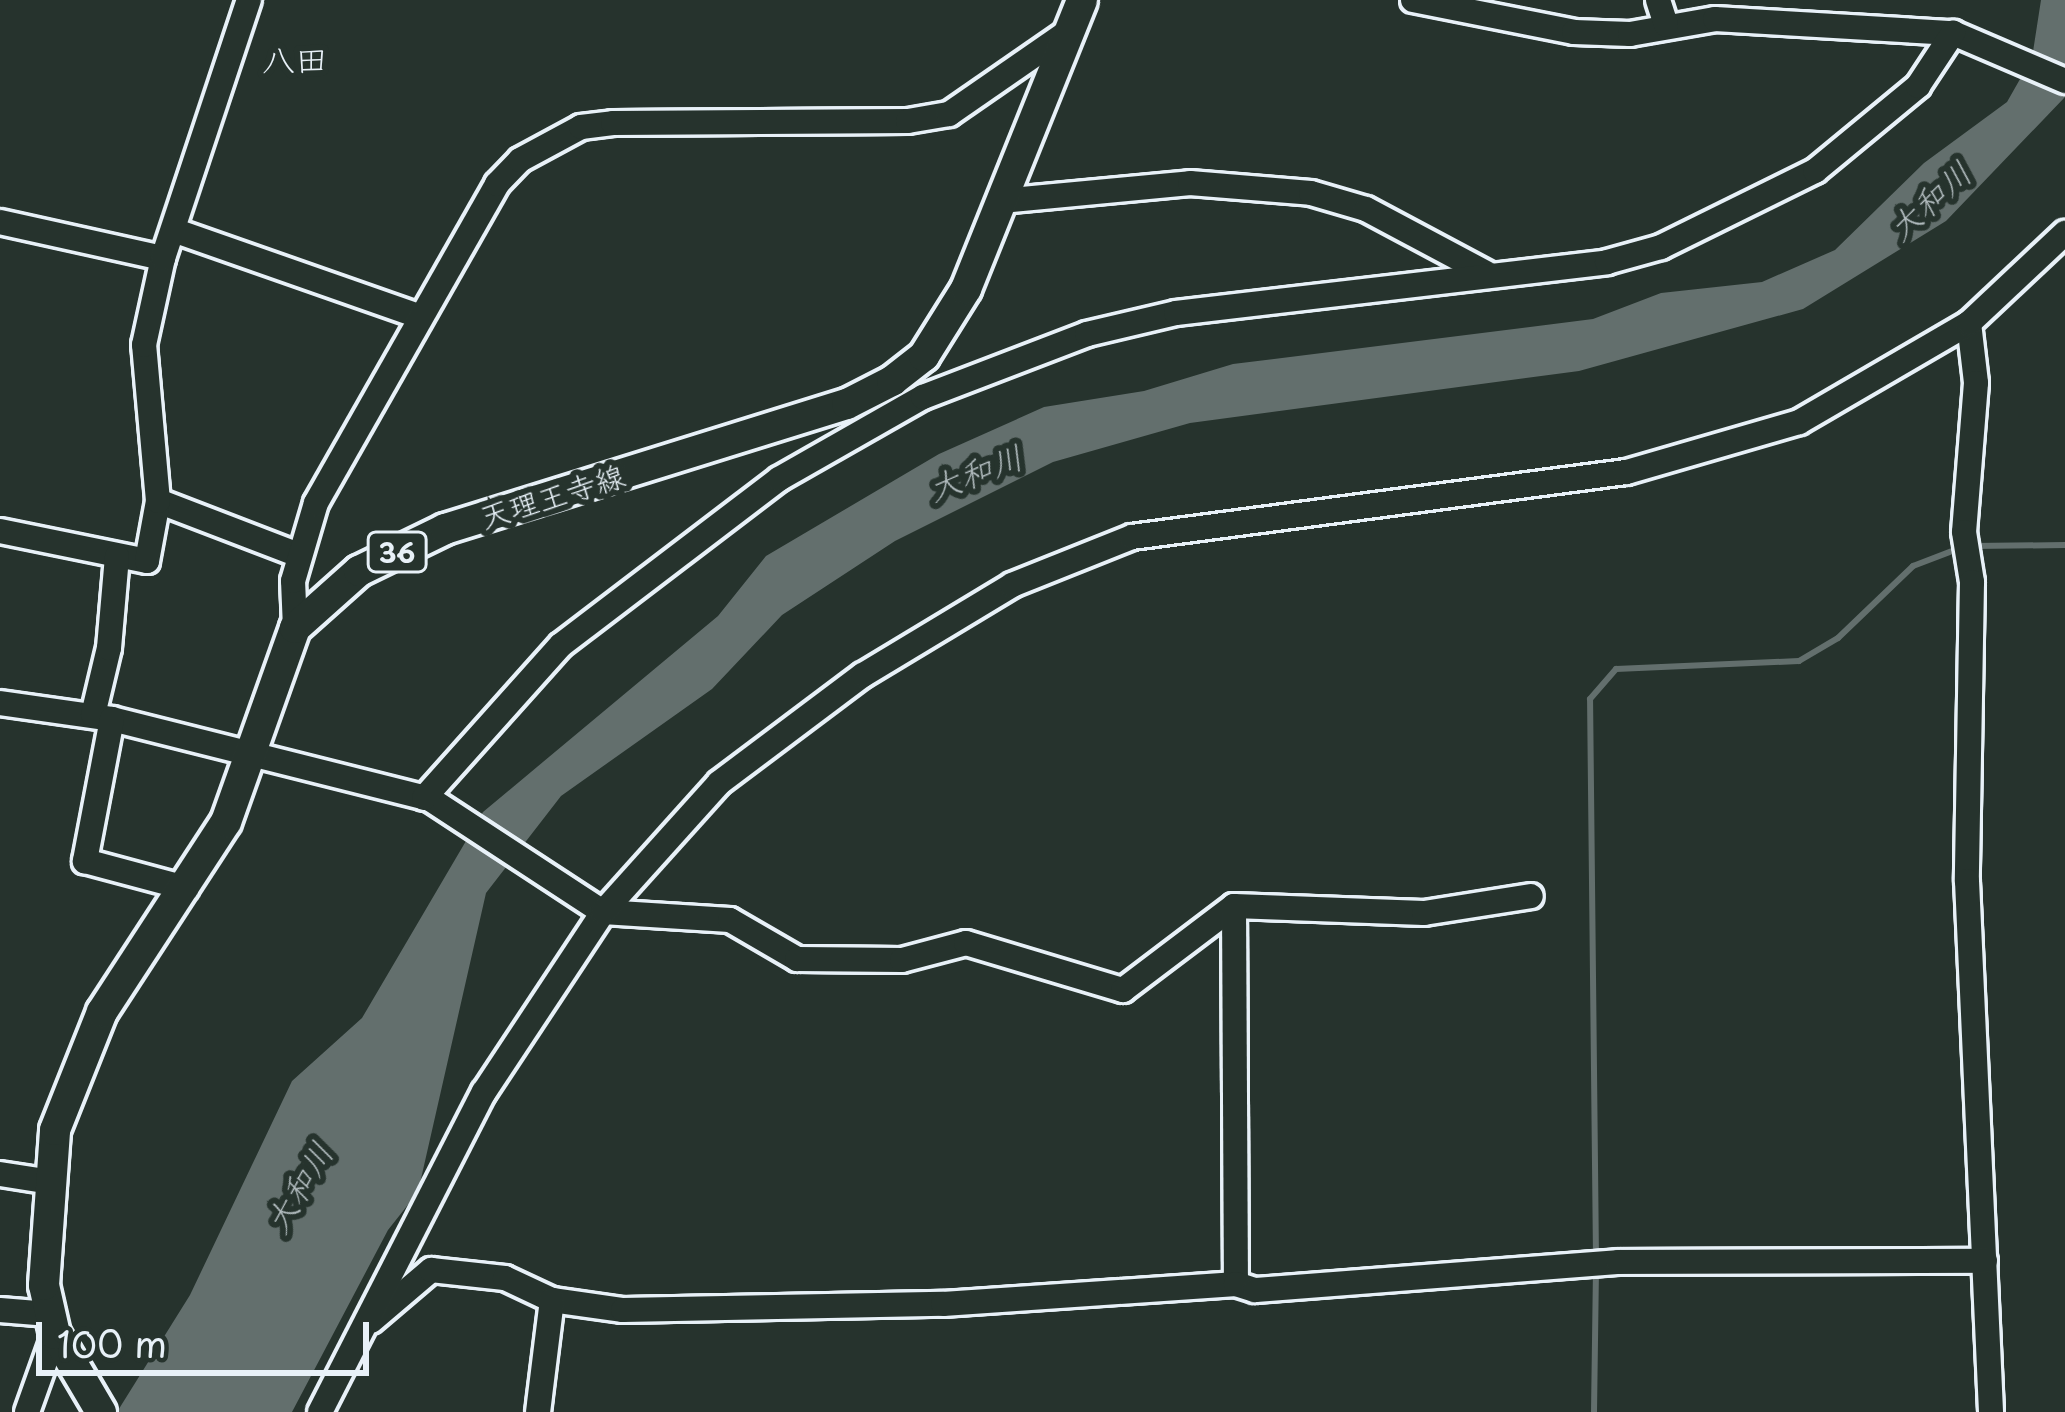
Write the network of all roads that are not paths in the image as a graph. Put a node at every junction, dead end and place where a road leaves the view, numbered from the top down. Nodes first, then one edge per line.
1 (249, 0) edge
2 (1082, 0) edge
3 (1413, 0) edge
4 (1658, 0) edge
5 (1666, 25) junction
6 (1069, 31) junction
7 (1957, 34) junction
8 (2065, 81) edge
9 (1001, 201) junction
10 (0, 222) edge
11 (172, 230) junction
12 (2065, 233) edge
13 (163, 258) junction
14 (1486, 273) junction
15 (419, 316) junction
16 (1970, 323) junction
17 (158, 501) junction
18 (0, 532) edge
19 (117, 556) junction
20 (299, 556) junction
21 (296, 628) junction
22 (0, 704) edge
23 (102, 717) junction
24 (250, 754) junction
25 (427, 799) junction
26 (186, 888) junction
27 (1532, 896) dead end
28 (1234, 906) junction
29 (600, 910) junction
30 (0, 1174) edge
31 (45, 1181) junction
32 (1985, 1262) junction
33 (1236, 1284) junction
34 (551, 1300) junction
35 (0, 1310) edge
36 (52, 1324) junction
37 (357, 1336) junction
38 (92, 1400) edge
39 (27, 1412) edge
40 (320, 1412) edge
41 (538, 1412) edge
42 (1990, 1412) edge

1 - 11 street
2 - 6 main road, 天理王寺線 / 36
3 - 5 street
4 - 5 street
5 - 7 street
6 - 9 main road, 天理王寺線 / 36
6 - 15 street
7 - 8 street
7 - 14 street
9 - 14 street
9 - 21 main road, 天理王寺線 / 36
10 - 13 street
11 - 13 street
11 - 15 street
12 - 16 street
13 - 17 street
14 - 25 street
15 - 20 street
16 - 29 street
16 - 32 street
17 - 19 street
17 - 20 street
18 - 19 street
19 - 23 street
20 - 21 street
21 - 24 main road, 天理王寺線 / 36
22 - 23 street
23 - 24 street
23 - 26 street
24 - 25 street
24 - 26 main road, 天理王寺線 / 36
25 - 29 street
26 - 31 main road, 天理王寺線 / 36
27 - 28 street
28 - 29 street
28 - 33 street
29 - 37 street
30 - 31 street
31 - 36 main road, 天理王寺線 / 36
32 - 33 street
32 - 42 street
33 - 34 street
34 - 37 street
34 - 41 street
35 - 36 street
36 - 38 main road, 天理王寺線 / 36
36 - 39 street
37 - 40 street

